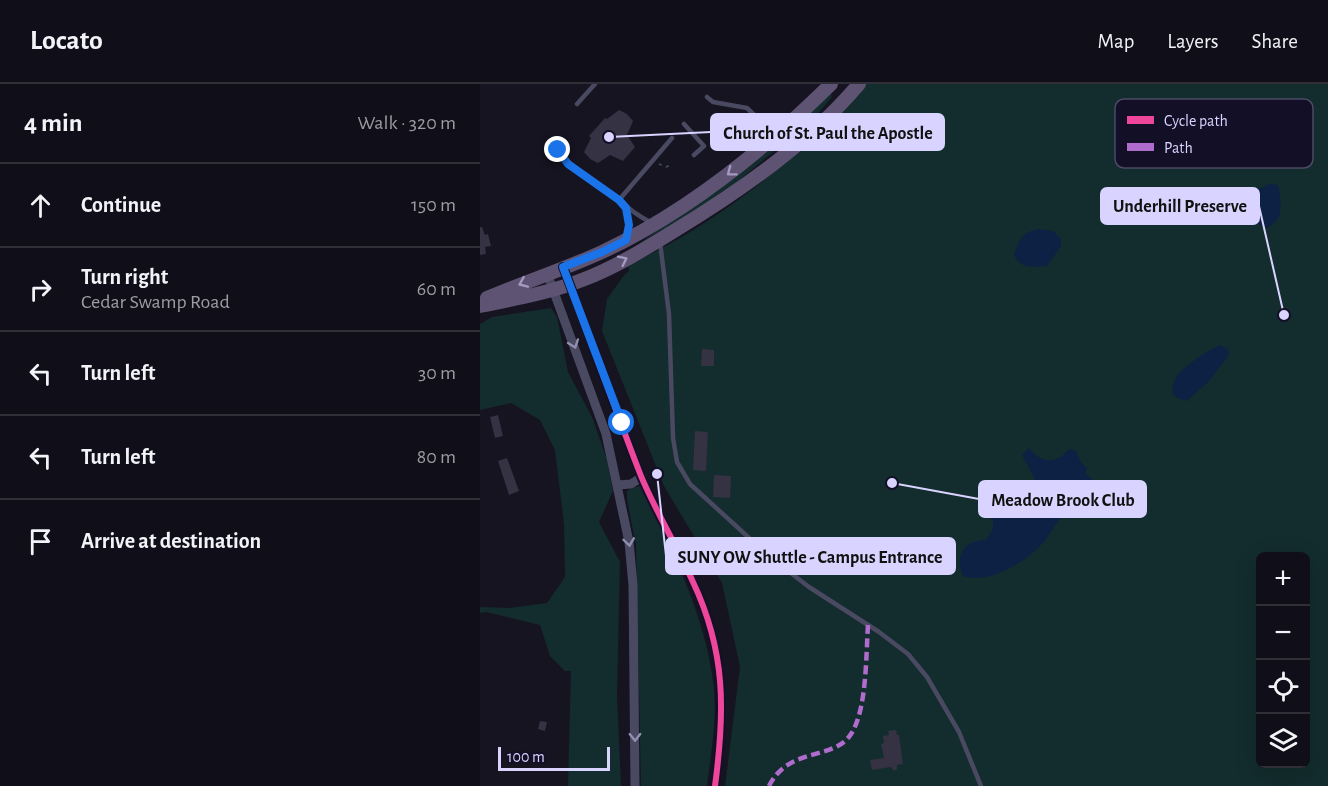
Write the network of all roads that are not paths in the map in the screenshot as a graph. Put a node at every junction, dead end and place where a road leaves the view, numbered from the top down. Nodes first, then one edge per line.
1 (595, 84) edge
2 (831, 84) edge
3 (859, 84) edge
4 (707, 97) dead end
5 (577, 104) dead end
6 (684, 124) dead end
7 (777, 135) junction
8 (672, 138) dead end
9 (558, 150) dead end
10 (791, 150) junction
11 (694, 155) dead end
12 (619, 200) junction
13 (626, 208) junction
14 (655, 224) junction
15 (626, 240) junction
16 (660, 240) junction
17 (563, 267) junction
18 (547, 273) junction
19 (570, 284) junction
20 (554, 289) junction
21 (480, 304) edge
22 (642, 477) junction
23 (618, 485) junction
24 (635, 786) edge
25 (715, 786) edge
26 (981, 786) edge

1 - 5 lane
2 - 7 main road
3 - 10 main road
4 - 7 lane
6 - 11 lane
7 - 10 lane
7 -> 14 main road
8 - 12 lane
9 - 12 lane
10 - 16 main road
12 - 13 lane
13 - 14 lane
13 - 15 lane
14 - 15 main road
15 - 17 main road
19 -> 16 main road
16 - 26 lane
17 - 18 main road
17 - 19 street
18 - 20 street
18 -> 21 main road
19 - 20 main road
19 - 22 street
20 - 21 main road
20 -> 23 street
22 - 23 street
22 - 25 street
23 -> 24 street

